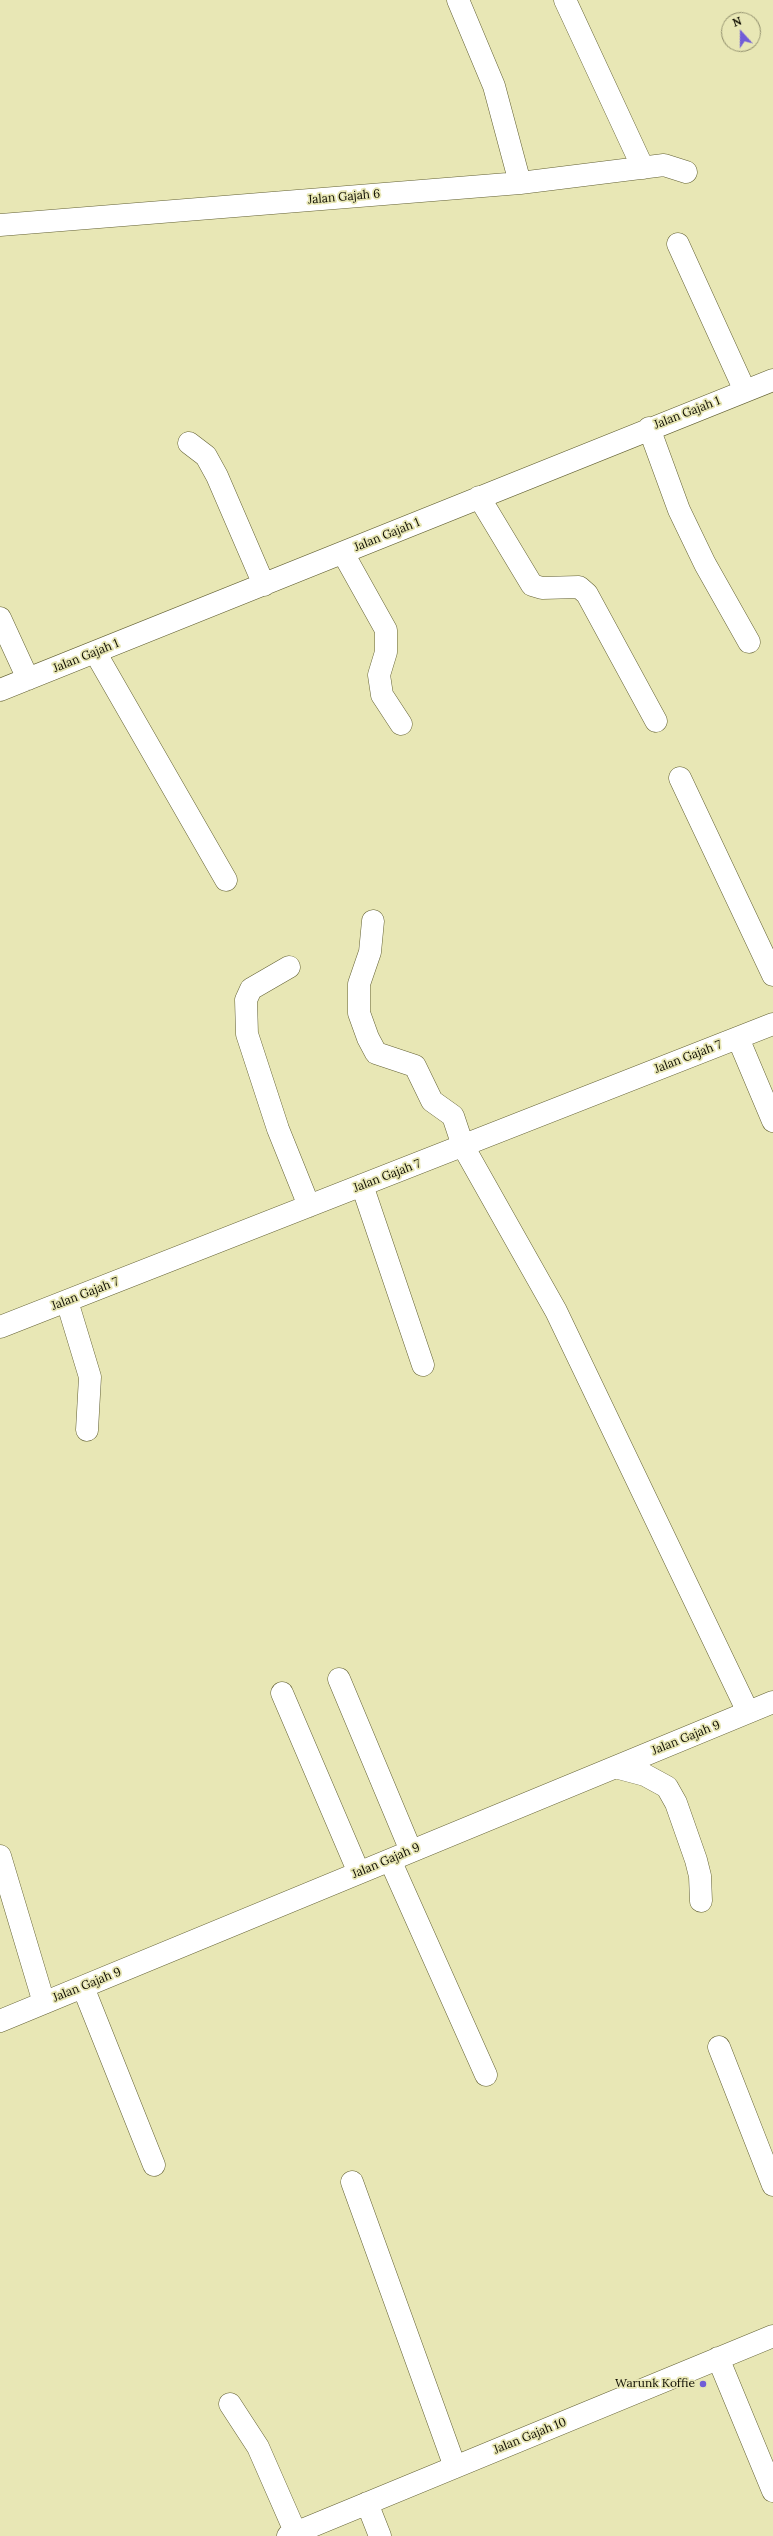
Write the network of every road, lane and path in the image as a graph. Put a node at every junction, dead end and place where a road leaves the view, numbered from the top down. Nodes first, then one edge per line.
1 (458, 0) edge
2 (566, 0) edge
3 (643, 168) junction
4 (686, 172) dead end
5 (520, 183) junction
6 (0, 225) edge
7 (678, 244) dead end
8 (773, 380) edge
9 (745, 391) junction
10 (649, 428) junction
11 (189, 443) dead end
12 (479, 497) junction
13 (343, 553) junction
14 (264, 585) junction
15 (0, 618) edge
16 (749, 642) dead end
17 (95, 652) junction
18 (28, 679) junction
19 (0, 690) edge
20 (656, 721) dead end
21 (401, 724) dead end
22 (680, 778) dead end
23 (226, 880) dead end
24 (373, 921) dead end
25 (289, 967) dead end
26 (773, 975) edge
27 (773, 1024) edge
28 (738, 1038) junction
29 (773, 1121) edge
30 (463, 1146) junction
31 (362, 1186) junction
32 (309, 1206) junction
33 (67, 1301) junction
34 (0, 1327) edge
35 (423, 1365) dead end
36 (87, 1430) dead end
37 (339, 1680) dead end
38 (282, 1693) dead end
39 (773, 1702) edge
40 (748, 1712) junction
41 (615, 1767) junction
42 (411, 1851) junction
43 (0, 1856) edge
44 (390, 1860) junction
45 (359, 1873) junction
46 (701, 1901) dead end
47 (83, 1987) junction
48 (44, 2003) junction
49 (0, 2021) edge
50 (719, 2047) dead end
51 (486, 2075) dead end
52 (154, 2165) dead end
53 (352, 2182) dead end
54 (773, 2185) edge
55 (773, 2336) edge
56 (718, 2358) junction
57 (230, 2404) dead end
58 (455, 2467) junction
59 (773, 2491) edge
60 (367, 2503) junction
61 (294, 2535) edge
62 (380, 2536) edge

1 - 5 street
2 - 3 street
3 - 4 street, Jalan Gajah 6
3 - 5 street, Jalan Gajah 6
5 - 6 street, Jalan Gajah 6
7 - 9 street
8 - 9 street, Jalan Gajah 1
9 - 10 street, Jalan Gajah 1
10 - 12 street, Jalan Gajah 1
10 - 16 street
11 - 14 street
12 - 13 street, Jalan Gajah 1
12 - 20 street
13 - 14 street, Jalan Gajah 1
13 - 21 street
14 - 17 street, Jalan Gajah 1
15 - 18 street
17 - 18 street, Jalan Gajah 1
17 - 23 street
18 - 19 street, Jalan Gajah 1
22 - 26 street
24 - 30 street
25 - 32 street
27 - 28 street, Jalan Gajah 7
28 - 29 street
28 - 30 street, Jalan Gajah 7
30 - 31 street, Jalan Gajah 7
30 - 40 street
31 - 32 street, Jalan Gajah 7
31 - 35 street
32 - 33 street, Jalan Gajah 7
33 - 34 street, Jalan Gajah 7
33 - 36 street
37 - 42 street
38 - 45 street
39 - 40 street, Jalan Gajah 9
40 - 41 street, Jalan Gajah 9
41 - 42 street, Jalan Gajah 9
41 - 46 street
42 - 44 street, Jalan Gajah 9
43 - 48 street
44 - 45 street, Jalan Gajah 9
44 - 51 street
45 - 47 street, Jalan Gajah 9
47 - 48 street, Jalan Gajah 9
47 - 52 street
48 - 49 street, Jalan Gajah 9
50 - 54 street
53 - 58 street
55 - 56 street, Jalan Gajah 10
56 - 58 street, Jalan Gajah 10
56 - 59 street
57 - 61 street
58 - 60 street, Jalan Gajah 10
60 - 61 street, Jalan Gajah 10
60 - 62 street

